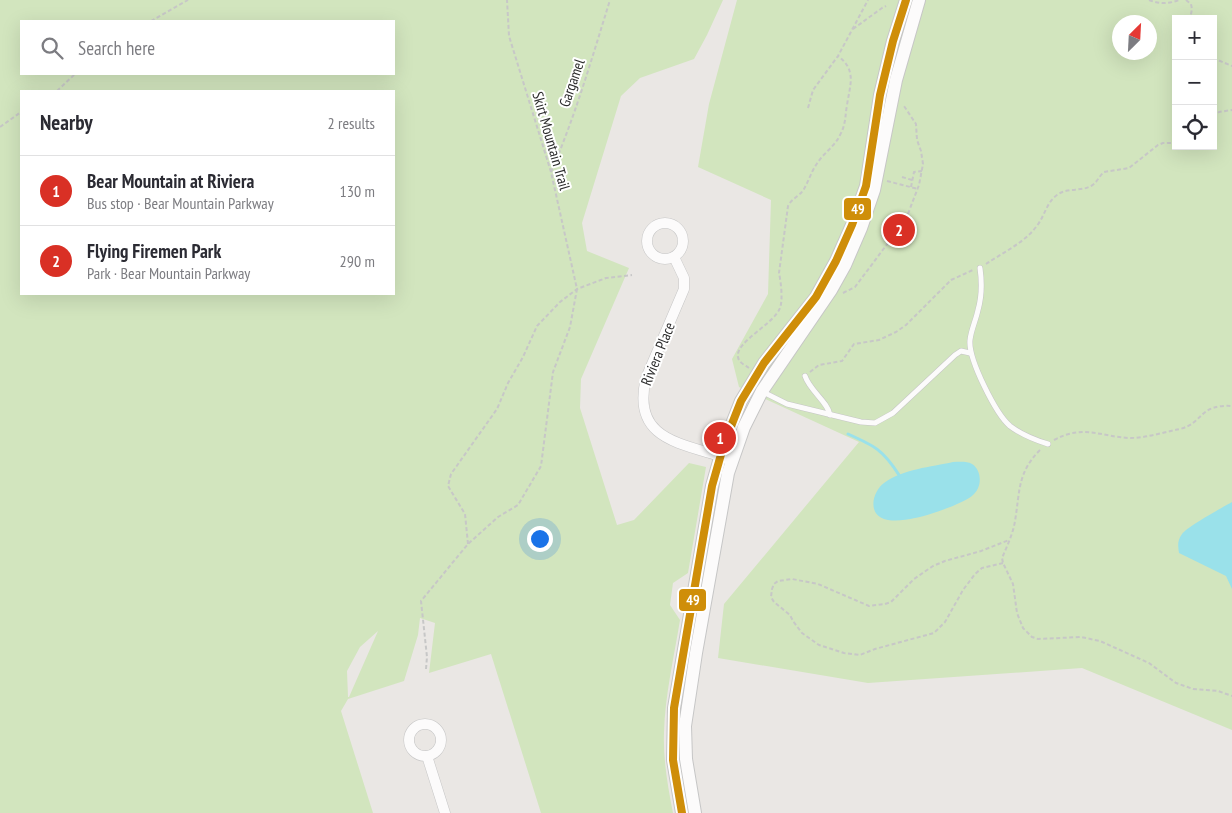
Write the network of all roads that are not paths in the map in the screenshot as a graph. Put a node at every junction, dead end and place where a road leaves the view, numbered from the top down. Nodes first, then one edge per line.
1 (906, 0) edge
2 (920, 0) edge
3 (674, 256) dead end
4 (980, 268) road end
5 (970, 353) junction
6 (805, 376) road end
7 (762, 391) junction
8 (830, 415) junction
9 (1048, 444) road end
10 (726, 458) junction
11 (427, 756) dead end
12 (445, 813) edge
13 (682, 813) edge
14 (695, 813) edge

1 - 10 street
2 - 7 street
3 - 10 street, Riviera Place
4 - 5 lane
5 - 8 lane
5 - 9 lane
6 - 8 lane
7 - 8 lane
7 - 10 street
10 - 13 street
10 - 14 street
11 - 12 street

